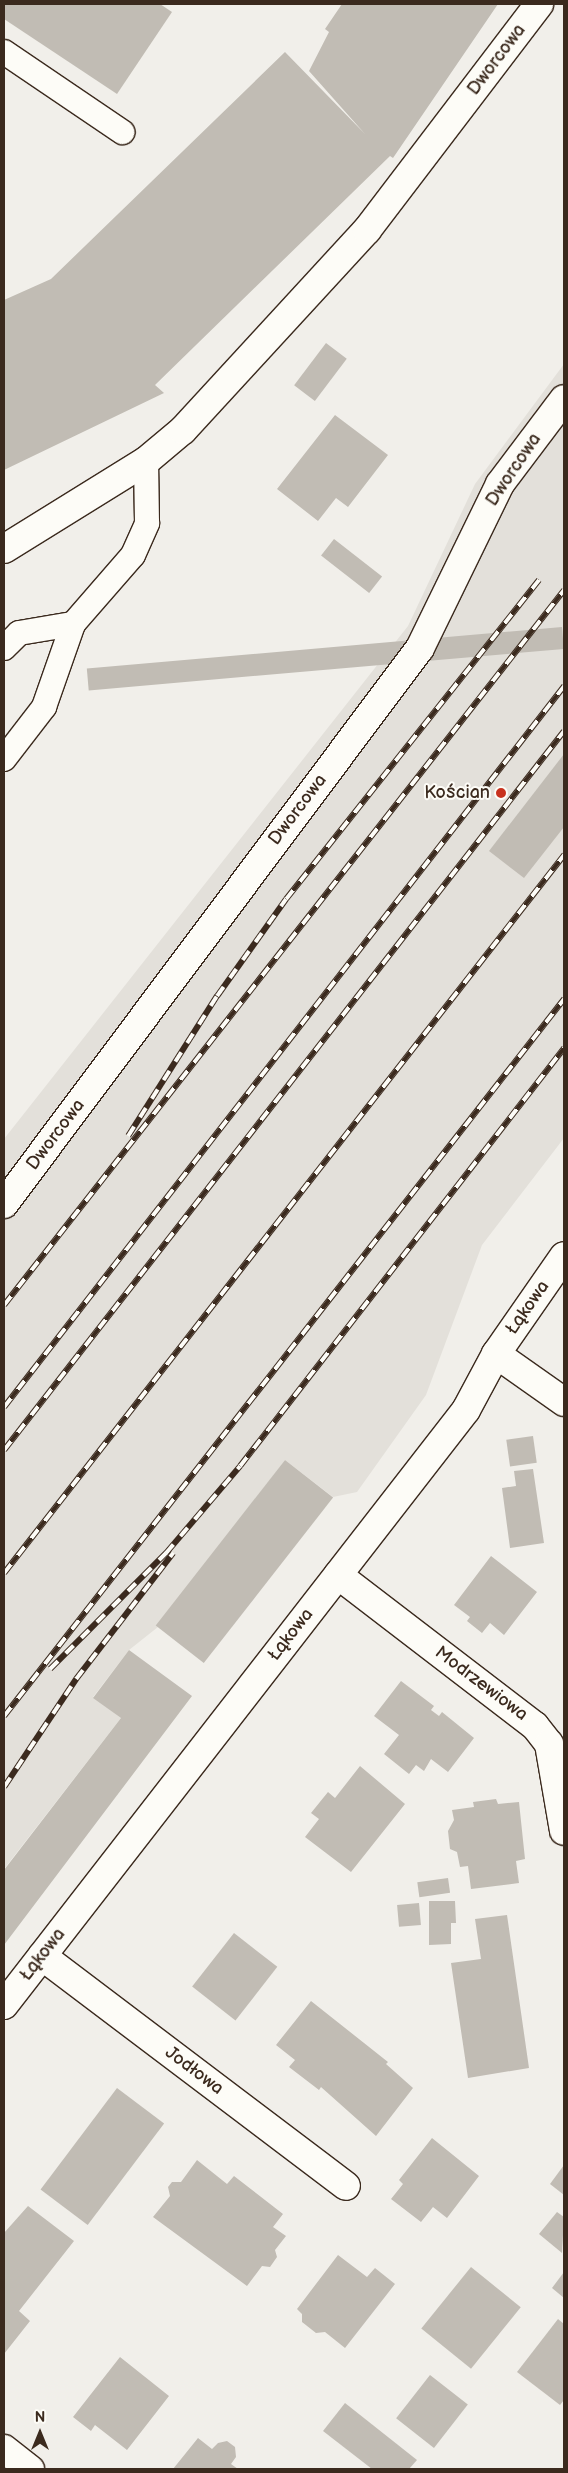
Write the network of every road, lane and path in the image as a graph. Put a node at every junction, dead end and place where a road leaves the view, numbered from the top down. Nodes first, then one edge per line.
1 (540, 4) edge
2 (4, 52) edge
3 (122, 132) dead end
4 (564, 399) edge
5 (146, 460) junction
6 (4, 549) edge
7 (73, 624) junction
8 (4, 648) edge
9 (4, 759) edge
10 (4, 1204) edge
11 (564, 1256) edge
12 (496, 1354) junction
13 (564, 1402) edge
14 (338, 1575) junction
15 (557, 1743) edge
16 (564, 1831) edge
17 (42, 1956) junction
18 (4, 2005) edge
19 (346, 2186) dead end
20 (4, 2450) edge
21 (30, 2469) edge

1 - 5 street, Dworcowa
2 - 3 lane
4 - 10 street, Dworcowa
5 - 6 street, Dworcowa
5 - 7 lane
7 - 8 lane
7 - 9 lane
11 - 12 street, Łąkowa
12 - 13 street
12 - 14 street, Łąkowa
14 - 15 street, Modrzewiowa
14 - 17 street, Łąkowa
15 - 16 street, Modrzewiowa
17 - 18 street, Łąkowa
17 - 19 street, Jodłowa
20 - 21 street

